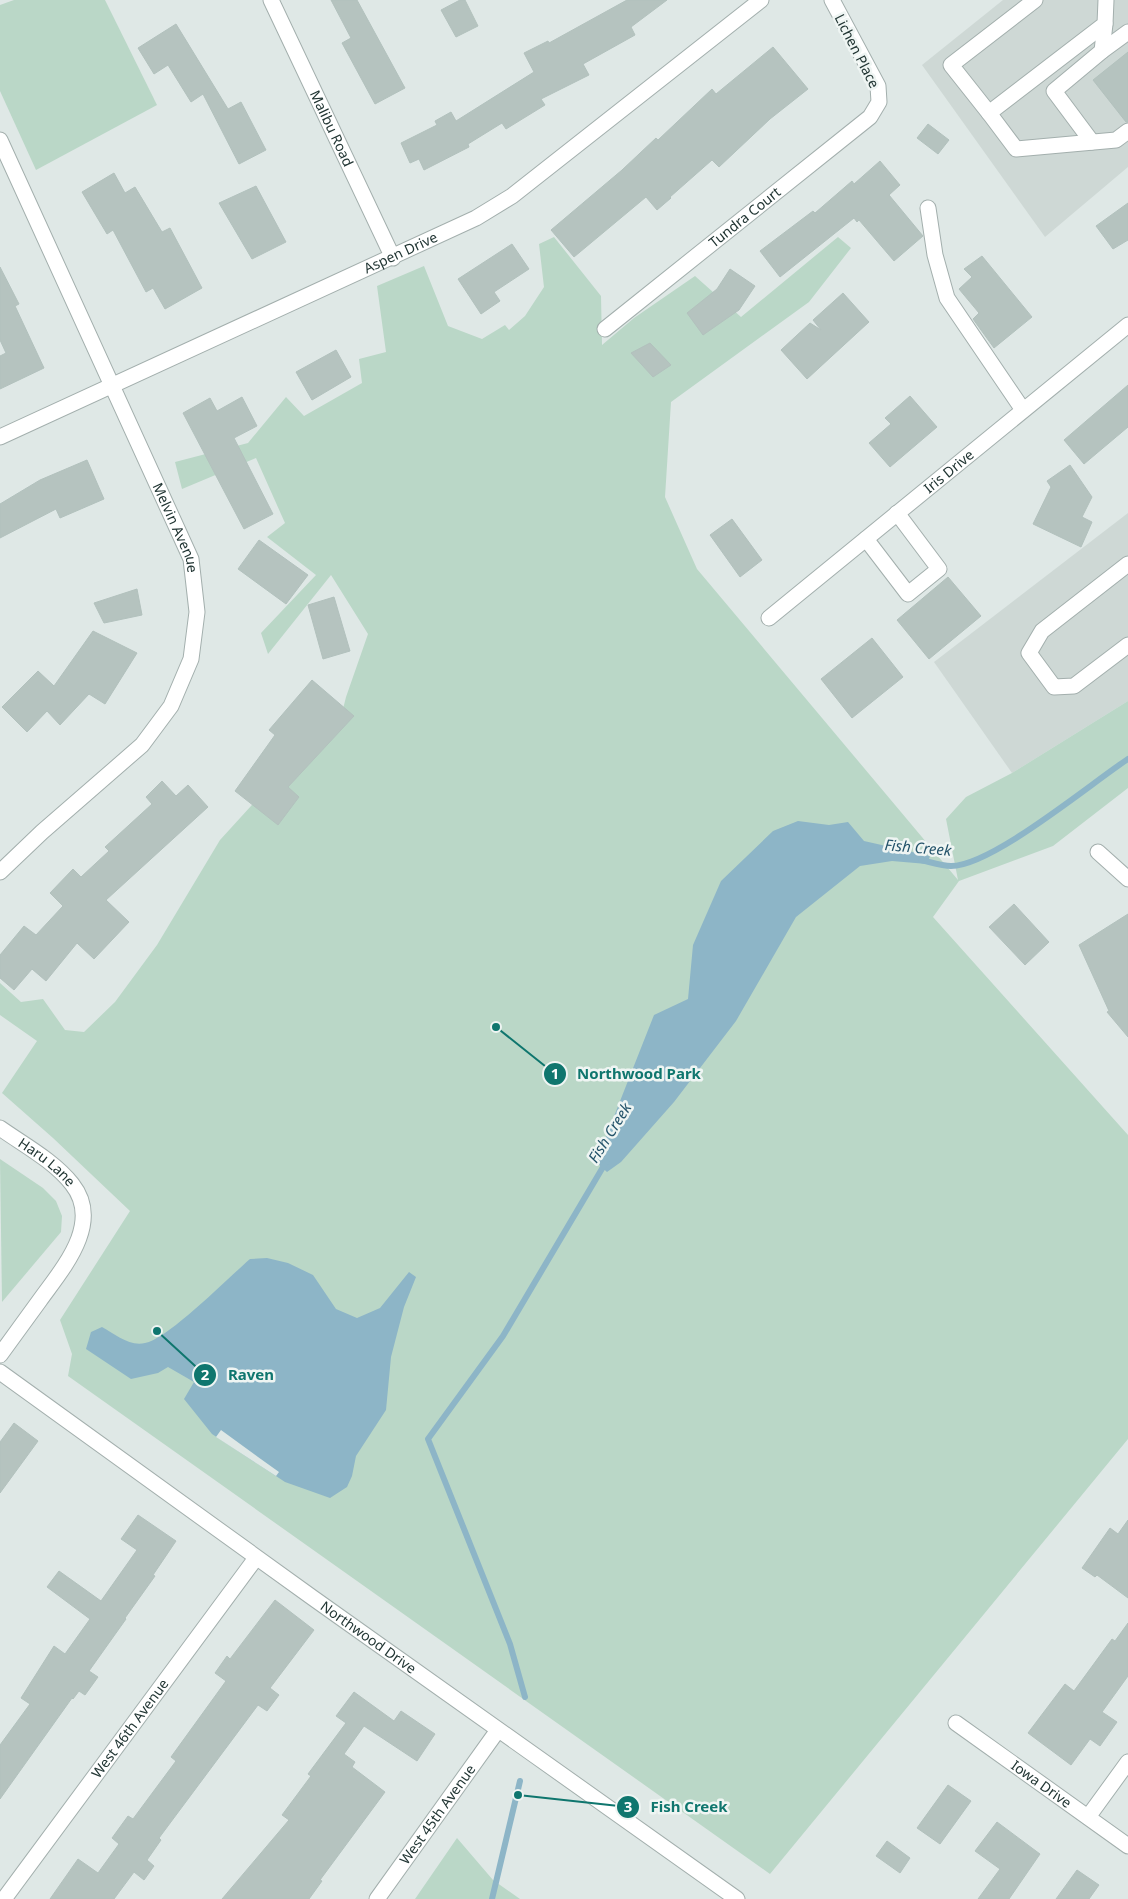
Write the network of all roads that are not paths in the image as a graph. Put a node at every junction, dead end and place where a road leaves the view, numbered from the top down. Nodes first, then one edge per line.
1 (271, 0) edge
2 (761, 0) edge
3 (832, 0) edge
4 (1035, 0) edge
5 (1106, 0) edge
6 (1105, 24) junction
7 (1128, 32) edge
8 (1102, 52) junction
9 (879, 102) joint
10 (989, 113) junction
11 (1128, 131) edge
12 (0, 140) edge
13 (1092, 142) junction
14 (928, 208) dead end
15 (393, 258) junction
16 (1128, 324) edge
17 (605, 329) dead end
18 (112, 386) junction
19 (1023, 410) junction
20 (0, 437) edge
21 (897, 513) junction
22 (866, 539) junction
23 (1128, 564) edge
24 (769, 618) dead end
25 (1128, 644) edge
26 (1098, 852) dead end
27 (0, 872) edge
28 (1128, 879) edge
29 (0, 1128) edge
30 (0, 1355) edge
31 (0, 1372) edge
32 (256, 1558) junction
33 (956, 1722) dead end
34 (498, 1730) junction
35 (1128, 1762) edge
36 (1088, 1817) junction
37 (1128, 1846) edge
38 (4, 1899) edge
39 (377, 1899) edge
40 (737, 1899) edge

1 - 15 street, Malibu Road
2 - 15 street, Aspen Drive
3 - 9 street, Lichen Place
4 - 10 street
5 - 6 street
6 - 8 street
6 - 10 street
7 - 8 street
8 - 13 street
9 - 17 street, Tundra Court
10 - 13 street
11 - 13 street
12 - 18 street, Melvin Avenue
14 - 19 street
15 - 18 street, Aspen Drive
16 - 19 street, Iris Drive
18 - 20 street, Aspen Drive
18 - 27 street, Melvin Avenue
19 - 21 street, Iris Drive
21 - 22 street, Iris Drive
21 - 22 street
22 - 24 street, Iris Drive
23 - 25 street
26 - 28 street
29 - 30 street, Haru Lane
31 - 32 street, Northwood Drive
32 - 34 street, Northwood Drive
32 - 38 street, West 46th Avenue
33 - 36 street, Iowa Drive
34 - 39 street, West 45th Avenue
34 - 40 street, Northwood Drive
35 - 36 street
36 - 37 street, Iowa Drive

